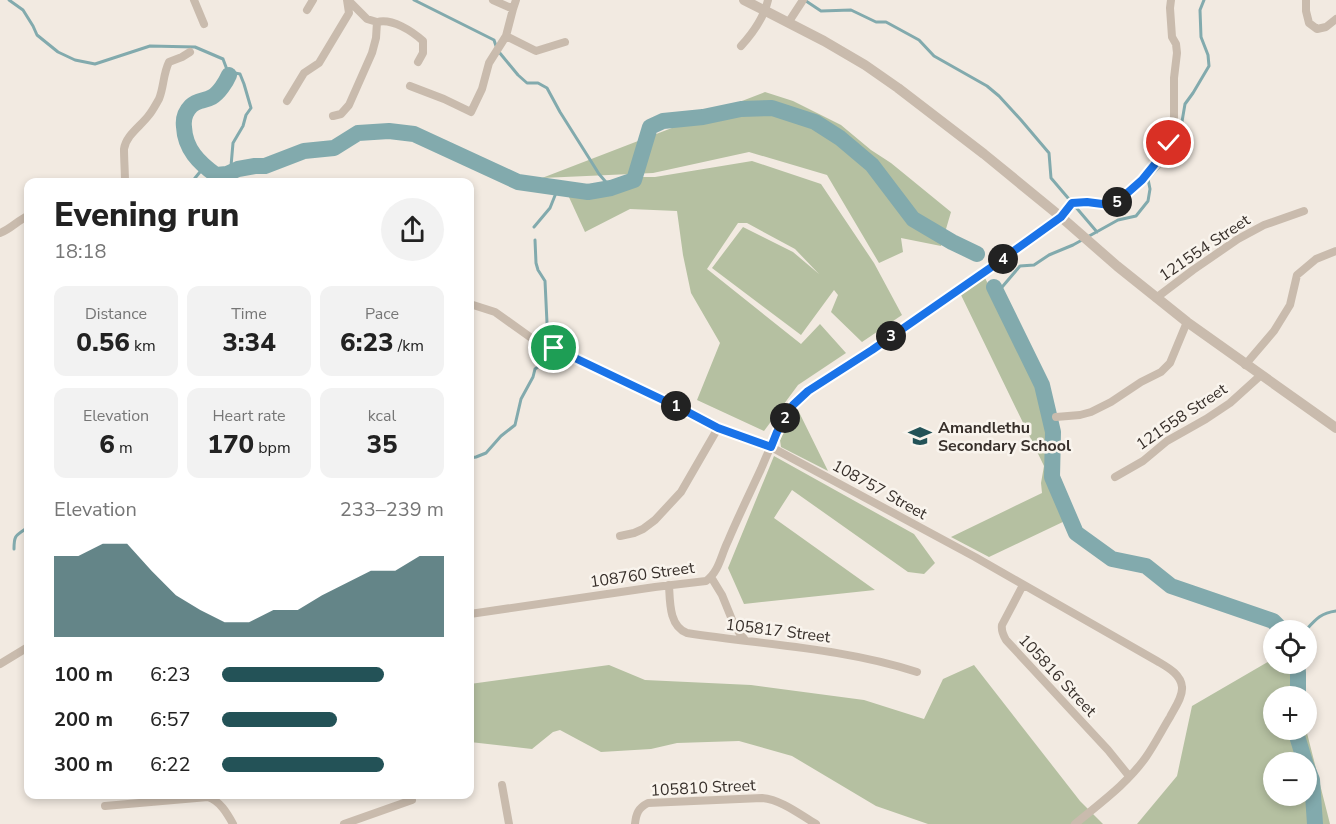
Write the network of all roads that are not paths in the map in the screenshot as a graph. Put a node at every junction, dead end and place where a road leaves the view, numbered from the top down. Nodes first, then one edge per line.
1 (194, 0) edge
2 (312, 0) edge
3 (348, 0) edge
4 (493, 0) edge
5 (516, 0) edge
6 (744, 0) edge
7 (803, 0) edge
8 (1171, 0) edge
9 (1306, 0) edge
10 (766, 6) edge
11 (513, 9) junction
12 (307, 10) dead end
13 (1336, 19) edge
14 (377, 22) junction
15 (788, 23) junction
16 (204, 24) dead end
17 (506, 36) junction
18 (565, 42) dead end
19 (741, 46) dead end
20 (190, 52) dead end
21 (418, 62) dead end
22 (410, 86) dead end
23 (287, 101) dead end
24 (333, 116) dead end
25 (125, 178) edge
26 (1304, 211) dead end
27 (24, 218) edge
28 (1064, 220) junction
29 (0, 233) edge
30 (1336, 251) edge
31 (1156, 298) junction
32 (474, 305) edge
33 (1186, 322) junction
34 (1245, 364) junction
35 (1261, 375) junction
36 (1056, 417) dead end
37 (718, 428) junction
38 (1336, 428) edge
39 (771, 447) junction
40 (1115, 477) dead end
41 (620, 536) dead end
42 (711, 577) junction
43 (669, 585) junction
44 (1023, 585) junction
45 (474, 613) edge
46 (745, 640) junction
47 (24, 649) edge
48 (0, 664) edge
49 (917, 672) dead end
50 (1129, 776) junction
51 (502, 785) dead end
52 (177, 799) edge
53 (213, 799) edge
54 (412, 800) dead end
55 (105, 806) dead end
56 (234, 824) edge
57 (344, 824) edge
58 (509, 824) edge
59 (634, 824) edge
60 (816, 824) edge
61 (1075, 824) edge

1 - 16 street
2 - 12 street
3 - 14 street
3 - 23 street
4 - 11 street
5 - 11 street
6 - 10 street
7 - 15 street
8 - 28 street, 108760 Street
9 - 13 street
10 - 15 street
10 - 19 street
11 - 17 street
14 - 21 street
14 - 24 street
15 - 28 street
17 - 18 street
17 - 22 street
20 - 25 street
26 - 31 street, 121554 Street
27 - 29 street
28 - 31 street
28 - 39 street, 108760 Street
30 - 34 street
31 - 33 street
32 - 37 street, 108757 Street
33 - 34 street
33 - 36 street
34 - 35 street
35 - 38 street
35 - 40 street, 121558 Street
37 - 39 street, 108757 Street
37 - 41 street
39 - 42 street, 108760 Street
39 - 44 street, 108757 Street
42 - 43 street, 108760 Street
42 - 46 street
43 - 45 street, 108760 Street
43 - 46 street, 105817 Street
44 - 50 street, 105816 Street
44 - 50 street, 108757 Street
46 - 49 street, 105817 Street
47 - 48 street
50 - 61 street
51 - 58 street
52 - 55 street
53 - 56 street
54 - 57 street
59 - 60 street, 105810 Street

